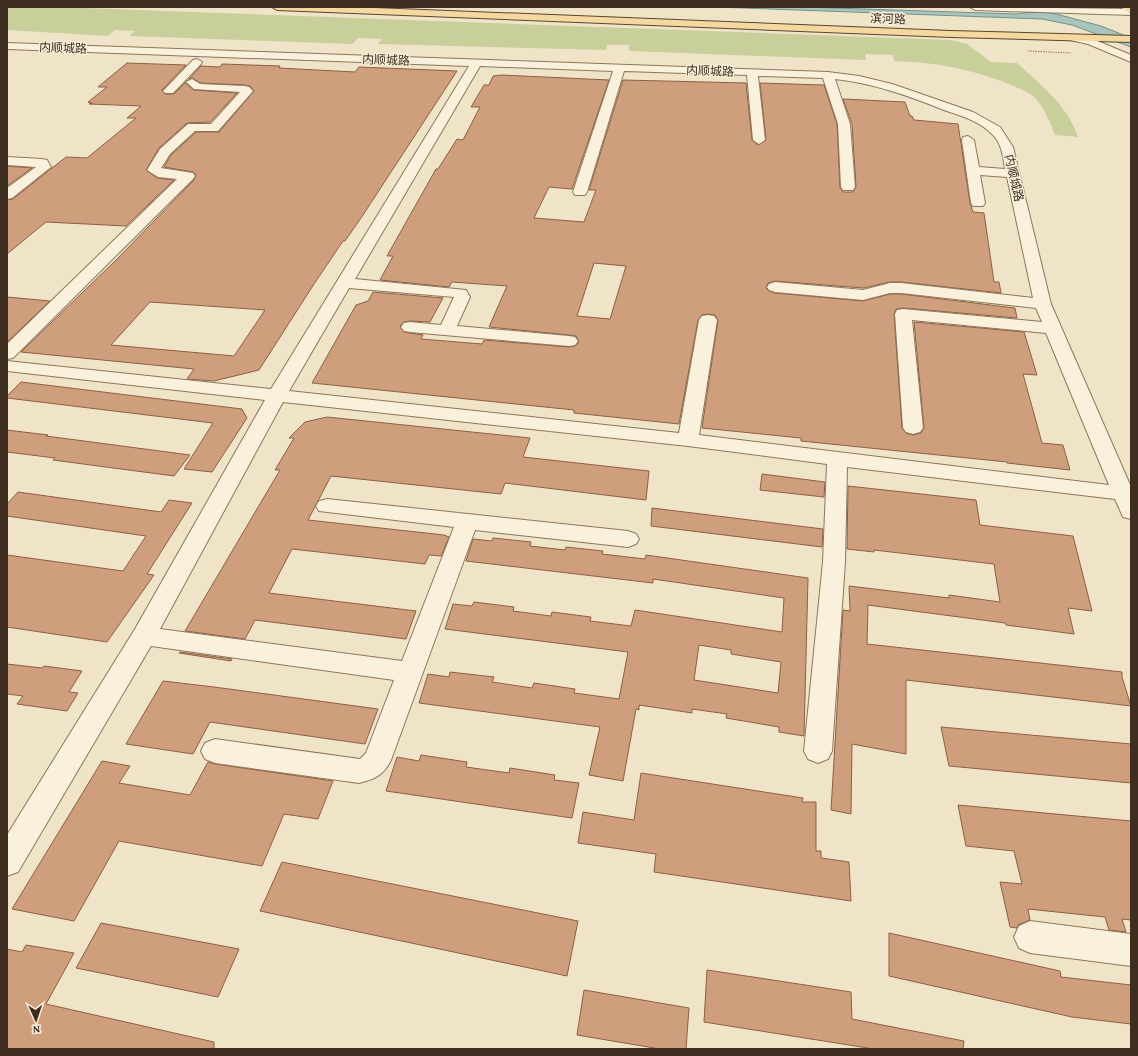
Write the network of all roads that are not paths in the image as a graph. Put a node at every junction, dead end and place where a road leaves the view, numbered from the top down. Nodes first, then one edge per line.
1 (277, 7) edge
2 (392, 7) edge
3 (975, 7) edge
4 (1125, 7) edge
5 (1131, 12) edge
6 (1071, 35) junction
7 (1130, 36) edge
8 (7, 46) edge
9 (206, 54) junction
10 (1131, 59) edge
11 (476, 63) junction
12 (619, 68) junction
13 (752, 73) junction
14 (828, 75) junction
15 (192, 82) dead end
16 (169, 91) dead end
17 (759, 140) dead end
18 (968, 140) dead end
19 (7, 161) edge
20 (973, 170) junction
21 (1013, 174) junction
22 (7, 182) edge
23 (23, 183) junction
24 (848, 186) dead end
25 (580, 192) dead end
26 (7, 196) edge
27 (978, 202) dead end
28 (344, 283) junction
29 (775, 287) dead end
30 (1043, 304) junction
31 (708, 320) dead end
32 (410, 326) dead end
33 (1052, 328) junction
34 (447, 330) junction
35 (569, 341) dead end
36 (7, 354) edge
37 (7, 366) edge
38 (277, 395) junction
39 (913, 428) dead end
40 (688, 440) junction
41 (837, 459) junction
42 (1122, 493) junction
43 (327, 506) dead end
44 (1131, 512) edge
45 (467, 521) junction
46 (628, 539) dead end
47 (144, 636) junction
48 (410, 672) junction
49 (215, 751) dead end
50 (818, 751) dead end
51 (7, 862) edge
52 (1030, 937) dead end
53 (1131, 950) edge

1 - 6 main road, 滨河路
2 - 6 main road, 滨河路
3 - 5 street
4 - 5 main road
6 - 7 main road
6 - 7 main road, 滨河路
6 - 10 street
8 - 9 street, 内顺城路
9 - 11 street, 内顺城路
9 - 16 street
11 - 12 street, 内顺城路
11 - 28 street
12 - 13 street, 内顺城路
12 - 25 street
13 - 14 street, 内顺城路
13 - 17 street
14 - 21 street, 内顺城路
14 - 24 street
15 - 36 street
18 - 20 street
19 - 23 street
20 - 21 street
20 - 27 street
21 - 30 street, 内顺城路
22 - 23 street
23 - 26 street
28 - 34 street
28 - 38 street
29 - 30 street
30 - 33 street, 内顺城路
31 - 40 street
32 - 34 street
33 - 39 street
33 - 42 street, 内顺城路
34 - 35 street
37 - 38 street
38 - 40 street
38 - 47 street
40 - 41 street
41 - 42 street
41 - 50 street
42 - 44 street, 内顺城路
43 - 45 street
45 - 46 street
45 - 48 street
47 - 48 street
47 - 51 street
48 - 49 street
52 - 53 street

